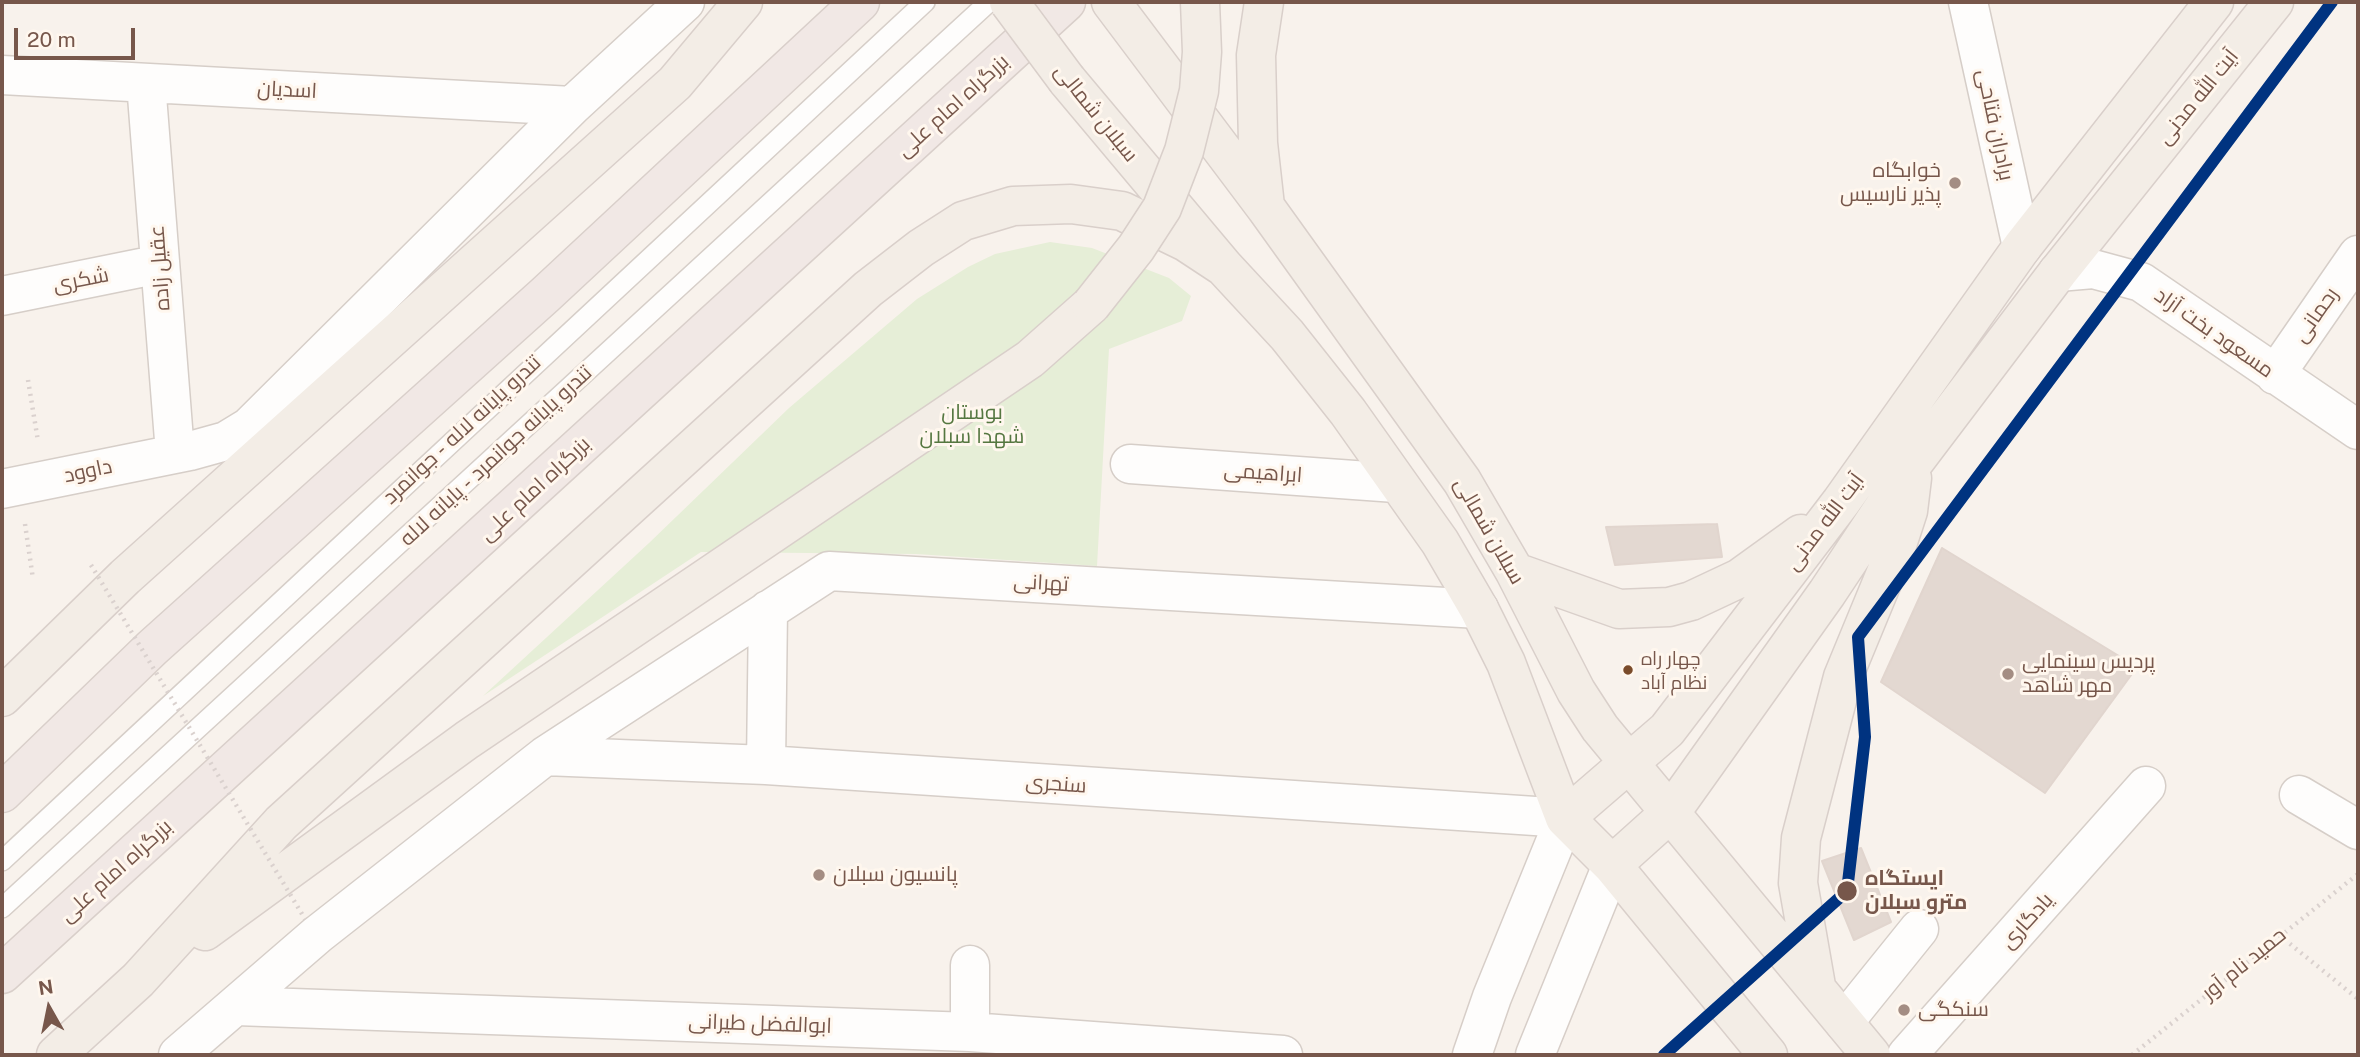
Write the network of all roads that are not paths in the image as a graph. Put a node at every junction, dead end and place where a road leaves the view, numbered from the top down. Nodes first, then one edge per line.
1 (685, 2) edge
2 (743, 2) edge
3 (860, 2) edge
4 (925, 2) edge
5 (989, 2) edge
6 (1009, 2) edge
7 (1066, 2) edge
8 (1200, 2) edge
9 (1264, 2) edge
10 (1968, 2) edge
11 (2214, 2) edge
12 (2274, 2) edge
13 (1120, 13) edge
14 (2, 75) edge
15 (146, 83) junction
16 (572, 106) junction
17 (1266, 208) junction
18 (2022, 247) junction
19 (2358, 255) edge
20 (160, 264) junction
21 (1224, 267) junction
22 (2058, 272) junction
23 (2, 296) edge
24 (2275, 375) junction
25 (2358, 430) edge
26 (175, 453) junction
27 (1914, 462) junction
28 (1130, 464) dead end
29 (1396, 483) junction
30 (22, 485) edge
31 (1841, 502) junction
32 (1515, 572) junction
33 (1479, 609) junction
34 (768, 610) junction
35 (2, 697) edge
36 (545, 757) junction
37 (1632, 763) junction
38 (766, 765) junction
39 (2146, 786) dead end
40 (2, 793) edge
41 (2299, 795) dead end
42 (1671, 812) junction
43 (1565, 818) junction
44 (2358, 830) edge
45 (2, 861) edge
46 (1612, 865) junction
47 (2, 908) edge
48 (1919, 929) dead end
49 (970, 965) dead end
50 (2, 974) edge
51 (138, 980) junction
52 (1817, 991) junction
53 (236, 1006) junction
54 (1844, 1022) junction
55 (970, 1031) junction
56 (57, 1055) edge
57 (178, 1055) edge
58 (1283, 1055) edge
59 (1472, 1055) edge
60 (1535, 1055) edge
61 (1768, 1055) edge
62 (1871, 1055) edge
63 (1907, 1055) edge

1 - 16 street, داوود
2 - 35 main road
3 - 40 highway
4 - 45 lane, تندرو پایانه لاله - جوانمرد
5 - 47 lane, تندرو پایانه جوانمرد - پایانه لاله
6 - 21 main road, سبلان شمالی, bridge
7 - 50 highway, بزرگراه امام علی
8 - 51 main road, bridge
9 - 17 main road
10 - 18 street, برادران فتاحی
11 - 18 main road, آیت الله مدنی
12 - 22 main road, آیت الله مدنی
13 - 17 main road, سبلان شمالی
14 - 15 street, اسدیان
15 - 16 street, اسدیان
15 - 20 street, عقیل زاده
16 - 26 street, داوود
17 - 32 main road, سبلان شمالی
18 - 22 main road
18 - 31 main road, آیت الله مدنی
19 - 24 street, رحمانی
20 - 23 street, شکری
20 - 26 street, عقیل زاده
21 - 29 main road, سبلان شمالی
21 - 51 main road
22 - 24 street, مسعود بخت آزاد
22 - 27 main road, آیت الله مدنی
24 - 25 street, مسعود بخت آزاد
26 - 30 street, داوود
27 - 42 main road, آیت الله مدنی
27 - 52 main road
28 - 29 street, ابراهیمی
29 - 33 main road, سبلان شمالی
31 - 32 main road
31 - 37 main road, آیت الله مدنی
32 - 37 main road, سبلان شمالی
33 - 34 street, تهرانی
33 - 43 main road, سبلان شمالی
34 - 36 street, تهرانی
34 - 38 street
36 - 38 street, سنجری
36 - 53 street, تهرانی
37 - 42 main road, سبلان شمالی
37 - 43 main road, آیت الله مدنی
38 - 43 street, سنجری
39 - 63 street, یادگاری
41 - 44 street
42 - 46 main road, آیت الله مدنی
42 - 52 main road, سبلان شمالی
43 - 46 main road
43 - 59 street, آیت الله مدنی
46 - 60 street, آیت الله مدنی
46 - 61 main road
48 - 54 street
49 - 55 street
51 - 56 main road
52 - 54 main road, سبلان شمالی
53 - 55 street, ابوالفضل طیرانی
53 - 57 street, تهرانی
54 - 62 main road, سبلان شمالی
55 - 58 street, ابوالفضل طیرانی

